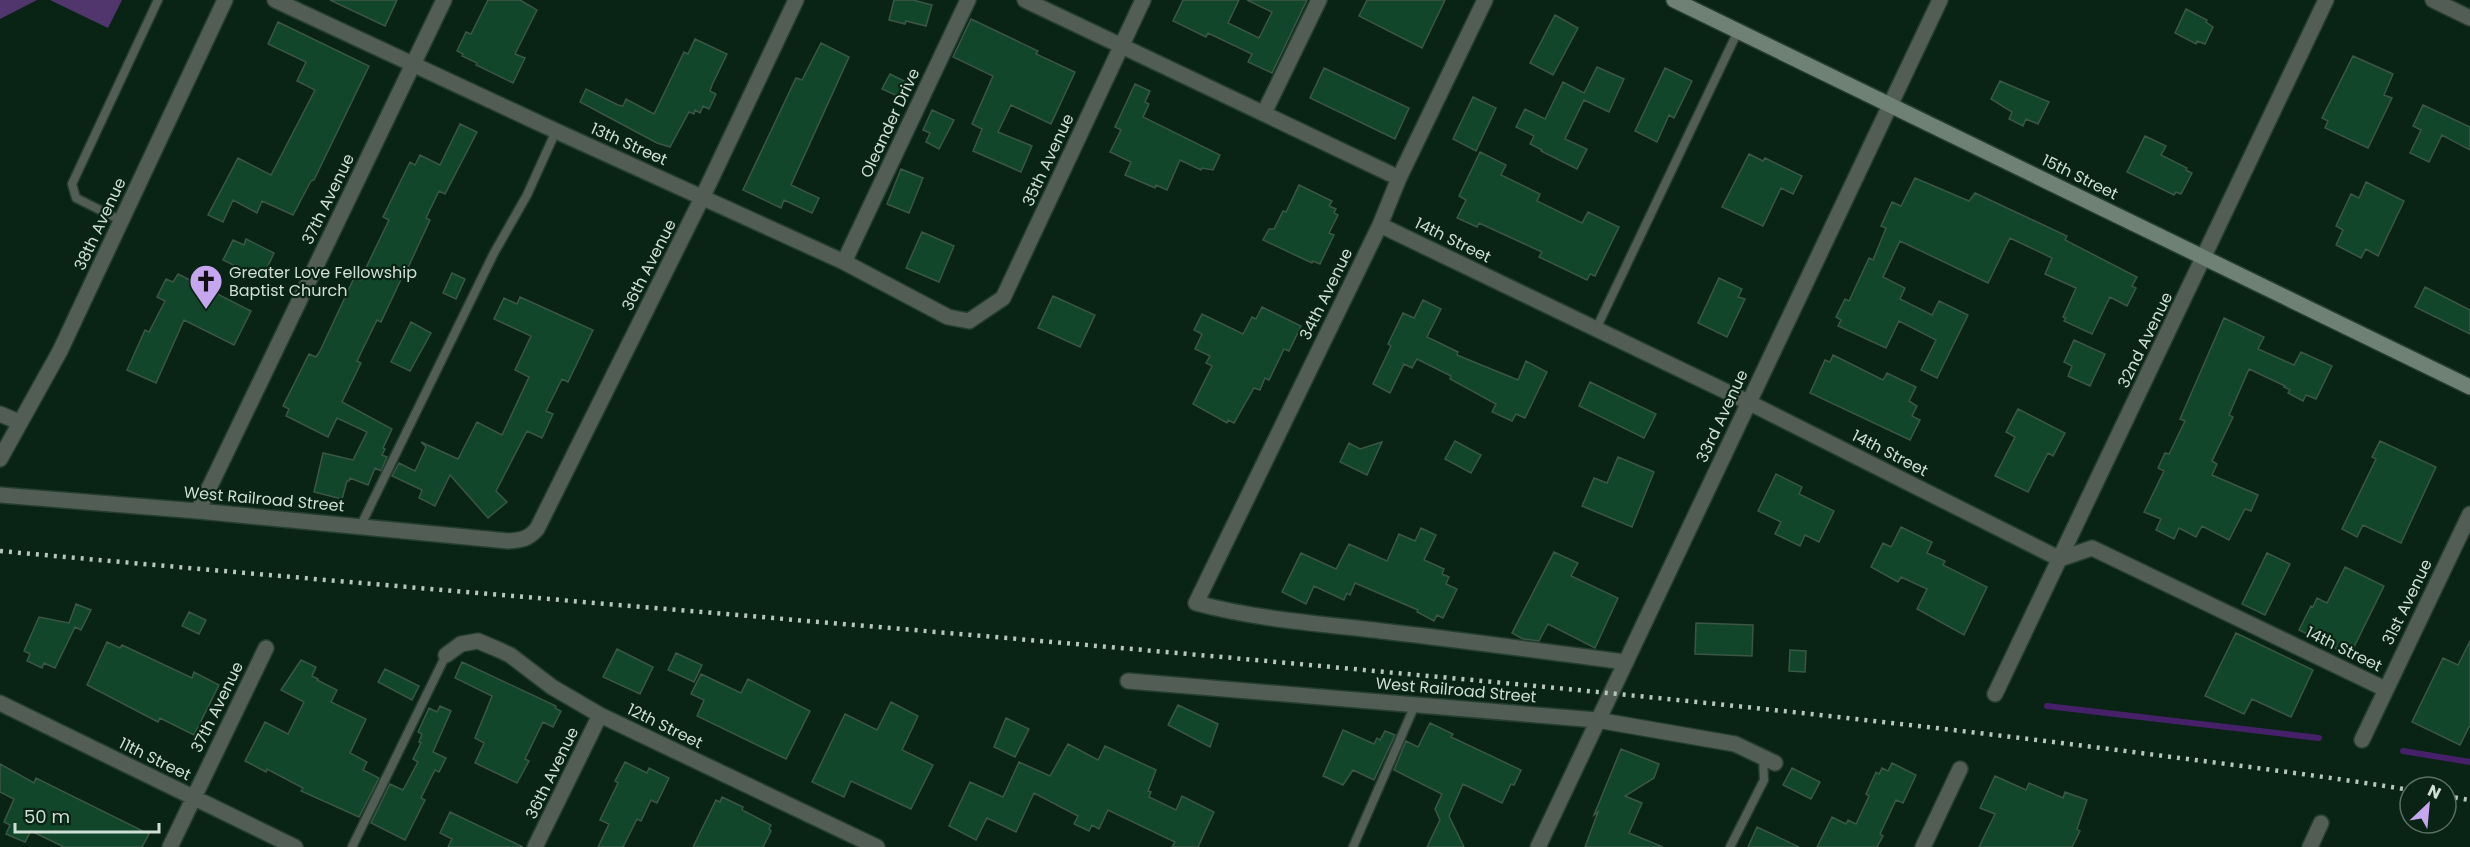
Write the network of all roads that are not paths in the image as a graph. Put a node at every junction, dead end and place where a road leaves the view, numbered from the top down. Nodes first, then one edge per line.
1 (158, 0) edge
2 (225, 0) edge
3 (275, 0) edge
4 (444, 0) edge
5 (796, 0) edge
6 (968, 0) edge
7 (1025, 0) edge
8 (1143, 0) edge
9 (1319, 0) edge
10 (1485, 0) edge
11 (1674, 0) edge
12 (1940, 0) edge
13 (2326, 0) edge
14 (2433, 0) edge
15 (2470, 18) edge
16 (1738, 31) junction
17 (1121, 46) junction
18 (412, 65) junction
19 (1892, 105) junction
20 (1264, 113) junction
21 (556, 131) junction
22 (1399, 178) junction
23 (703, 196) junction
24 (122, 221) junction
25 (1380, 225) junction
26 (2204, 257) junction
27 (844, 262) junction
28 (969, 321) joint
29 (1596, 329) junction
30 (2470, 387) edge
31 (1748, 402) junction
32 (0, 414) edge
33 (19, 423) junction
34 (0, 459) edge
35 (0, 495) edge
36 (198, 511) junction
37 (2470, 514) edge
38 (360, 526) junction
39 (525, 540) joint
40 (2060, 559) junction
41 (266, 648) dead end
42 (446, 655) joint
43 (1626, 662) junction
44 (1128, 681) dead end
45 (2385, 689) junction
46 (1995, 694) dead end
47 (0, 703) edge
48 (1415, 705) junction
49 (600, 714) junction
50 (1598, 720) junction
51 (2362, 740) dead end
52 (1769, 760) joint
53 (1960, 769) dead end
54 (193, 798) junction
55 (2321, 823) dead end
56 (170, 847) edge
57 (295, 847) edge
58 (352, 847) edge
59 (535, 847) edge
60 (877, 847) edge
61 (1353, 847) edge
62 (1538, 847) edge
63 (1730, 847) edge
64 (1923, 847) edge
65 (2310, 847) edge

1 - 24 lane
2 - 24 street, 38th Avenue
3 - 18 street, 13th Street
4 - 18 street, 37th Avenue
5 - 23 street, 36th Avenue
6 - 27 street, Oleander Drive
7 - 17 street
8 - 17 street, 35th Avenue
9 - 20 street
10 - 22 street, 34th Avenue
11 - 16 main road, 15th Street
12 - 19 street, 33rd Avenue
13 - 26 street, 32nd Avenue
14 - 15 street
16 - 19 main road, 15th Street
16 - 29 lane
17 - 20 street
17 - 28 street, 35th Avenue
18 - 21 street, 13th Street
18 - 36 street, 37th Avenue
19 - 26 main road, 15th Street
19 - 31 street, 33rd Avenue
20 - 22 street
21 - 23 street, 13th Street
21 - 38 lane
22 - 25 street, 34th Avenue
23 - 27 street, 13th Street
23 - 39 street, 36th Avenue
24 - 33 street, 38th Avenue
25 - 29 street, 14th Street
25 - 43 street, 34th Avenue
26 - 30 main road, 15th Street
26 - 40 street, 32nd Avenue
27 - 28 street, 13th Street
29 - 31 street, 14th Street
31 - 40 street, 14th Street
31 - 43 street, 33rd Avenue
32 - 33 street
33 - 34 street, 38th Avenue
35 - 36 street, West Railroad Street
36 - 38 street, West Railroad Street
37 - 45 street, 31st Avenue
38 - 39 street, West Railroad Street
40 - 45 street, 14th Street
40 - 46 street, 32nd Avenue
41 - 54 street, 37th Avenue
42 - 49 street, 12th Street
42 - 58 lane
43 - 50 street, 33rd Avenue
44 - 48 street, West Railroad Street
45 - 51 street, 31st Avenue
47 - 54 street, 11th Street
48 - 50 street, West Railroad Street
48 - 61 lane
49 - 59 street, 36th Avenue
49 - 60 street, 12th Street
50 - 52 street, West Railroad Street
50 - 62 street, 33rd Avenue
52 - 63 lane
53 - 64 street
54 - 56 street, 37th Avenue
54 - 57 street, 11th Street
55 - 65 street

